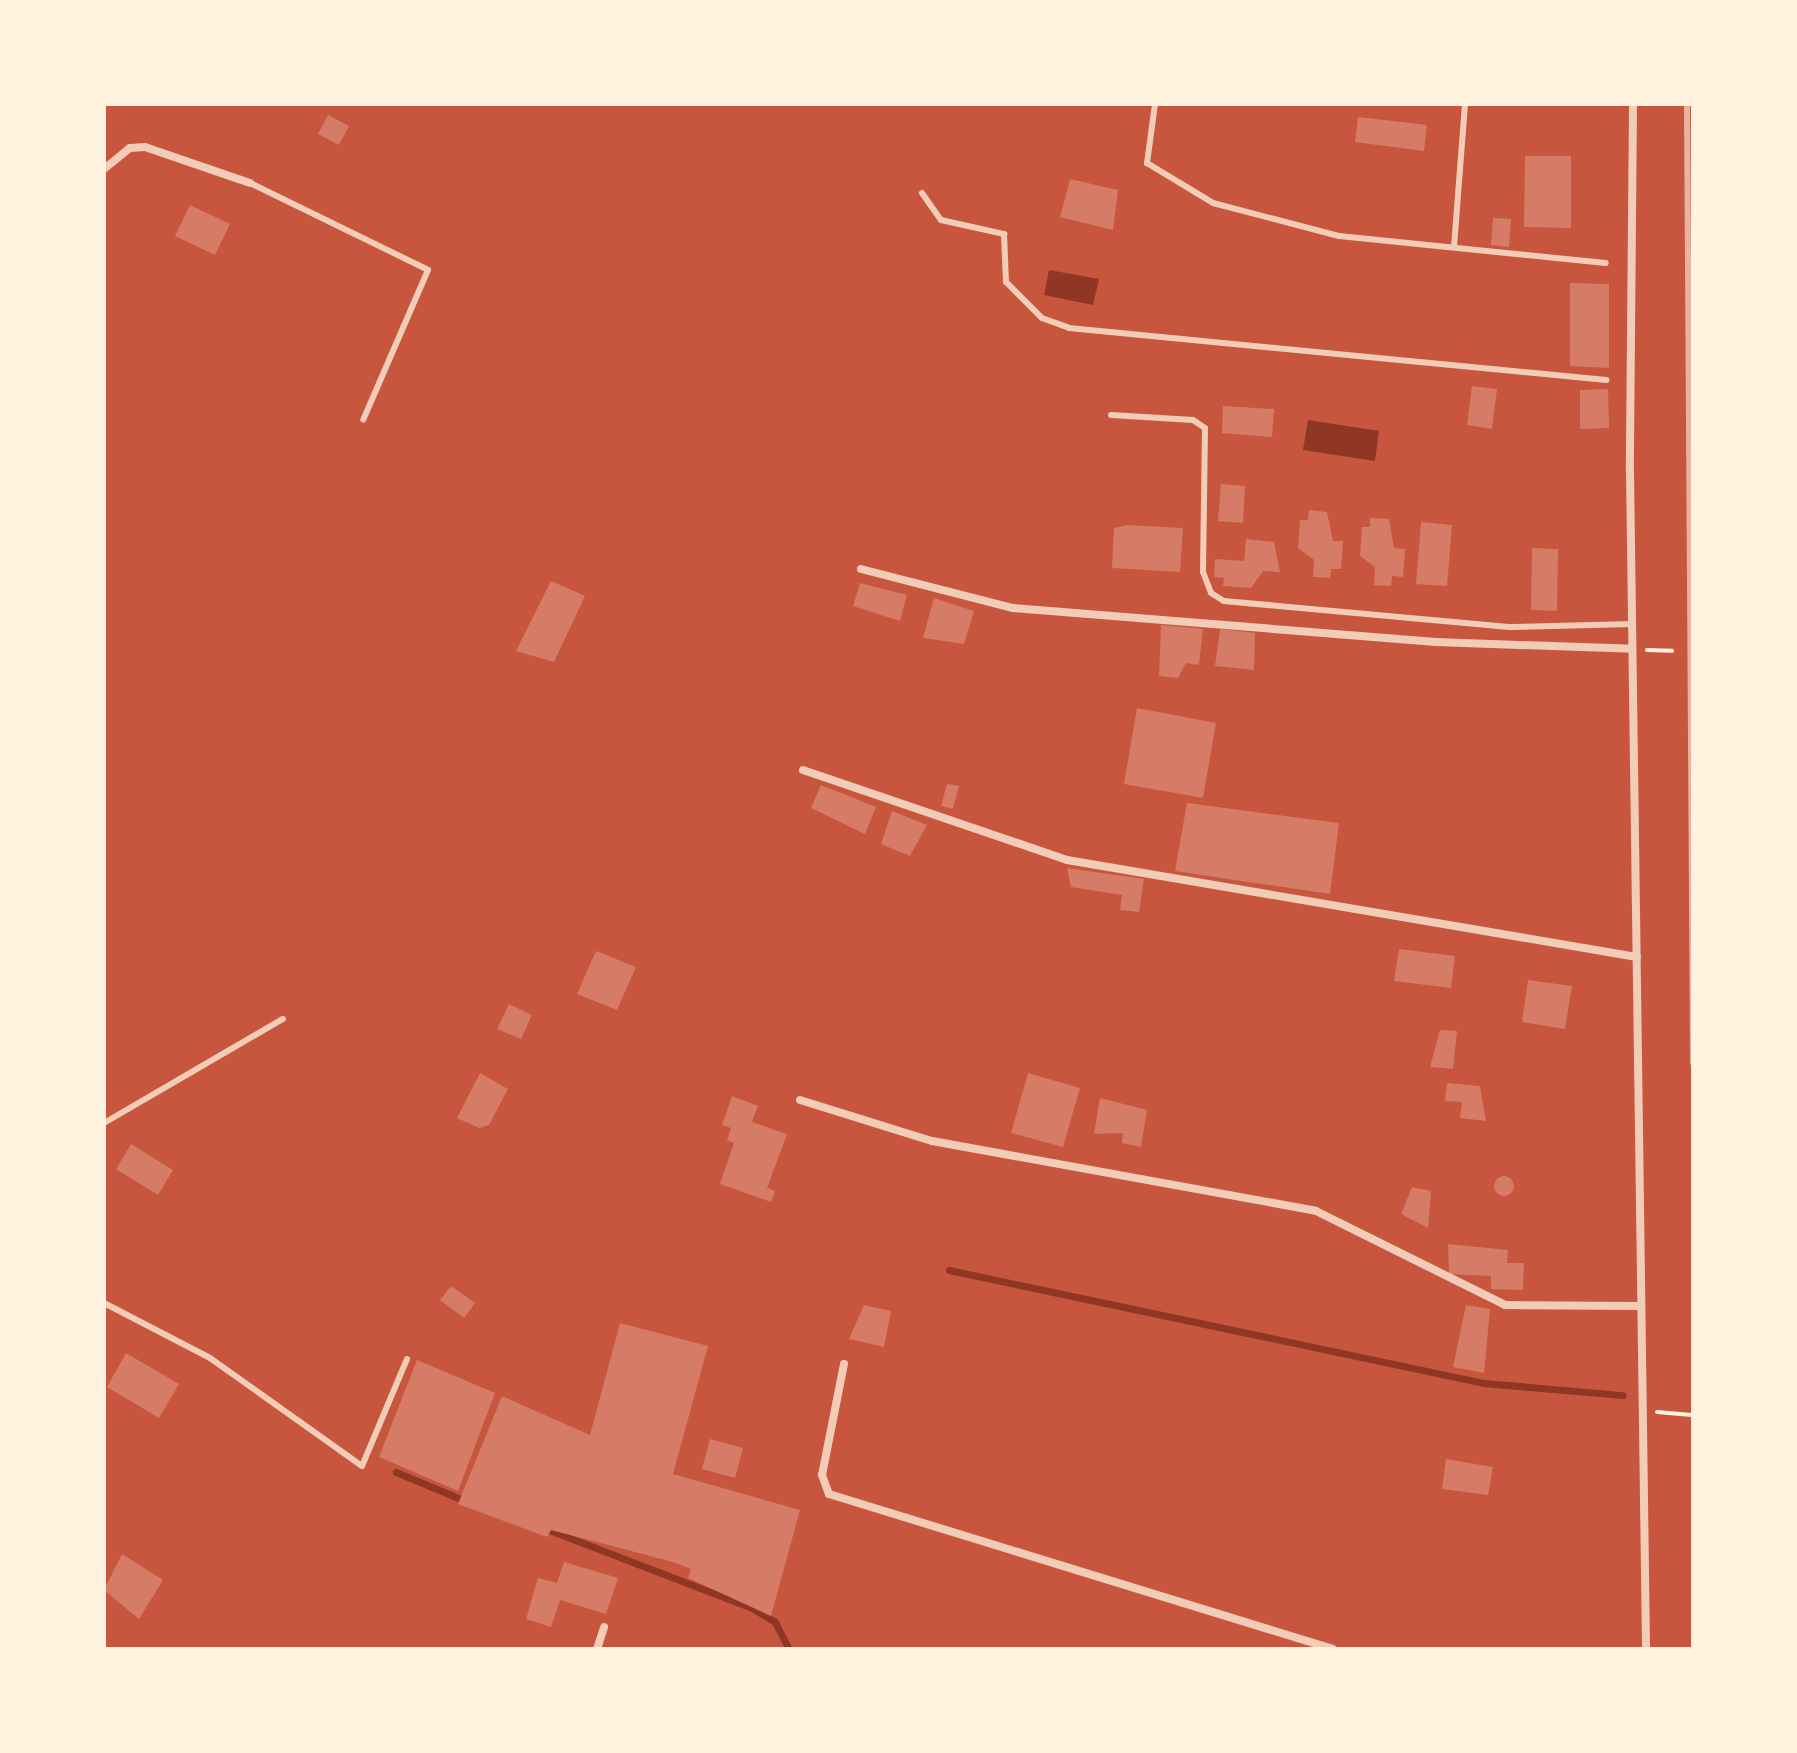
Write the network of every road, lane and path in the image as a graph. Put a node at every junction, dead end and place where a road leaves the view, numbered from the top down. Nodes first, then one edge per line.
1 (1155, 104) edge
2 (1465, 104) edge
3 (1633, 104) edge
4 (104, 169) edge
5 (250, 183) joint
6 (922, 193) dead end
7 (1454, 247) junction
8 (1606, 263) dead end
9 (1606, 380) dead end
10 (1111, 415) dead end
11 (363, 420) dead end
12 (861, 569) dead end
13 (1632, 624) junction
14 (1632, 649) junction
15 (1672, 651) dead end
16 (803, 770) dead end
17 (1637, 957) junction
18 (283, 1019) dead end
19 (800, 1100) dead end
20 (104, 1123) edge
21 (104, 1303) edge
22 (1639, 1306) junction
23 (407, 1359) dead end
24 (844, 1364) dead end
25 (1642, 1411) junction
26 (1692, 1415) edge
27 (604, 1627) dead end
28 (597, 1649) edge
29 (1333, 1649) edge
30 (1646, 1649) edge

1 - 7 lane
2 - 7 lane
3 - 13 street
4 - 5 street
5 - 11 lane
6 - 9 lane
7 - 8 lane
10 - 13 lane
12 - 14 street
13 - 14 street
14 - 15 path
14 - 17 street
16 - 17 street
17 - 22 street
18 - 20 lane
19 - 22 street
21 - 23 lane
22 - 25 street
24 - 29 street
25 - 26 path
25 - 30 street
27 - 28 street

